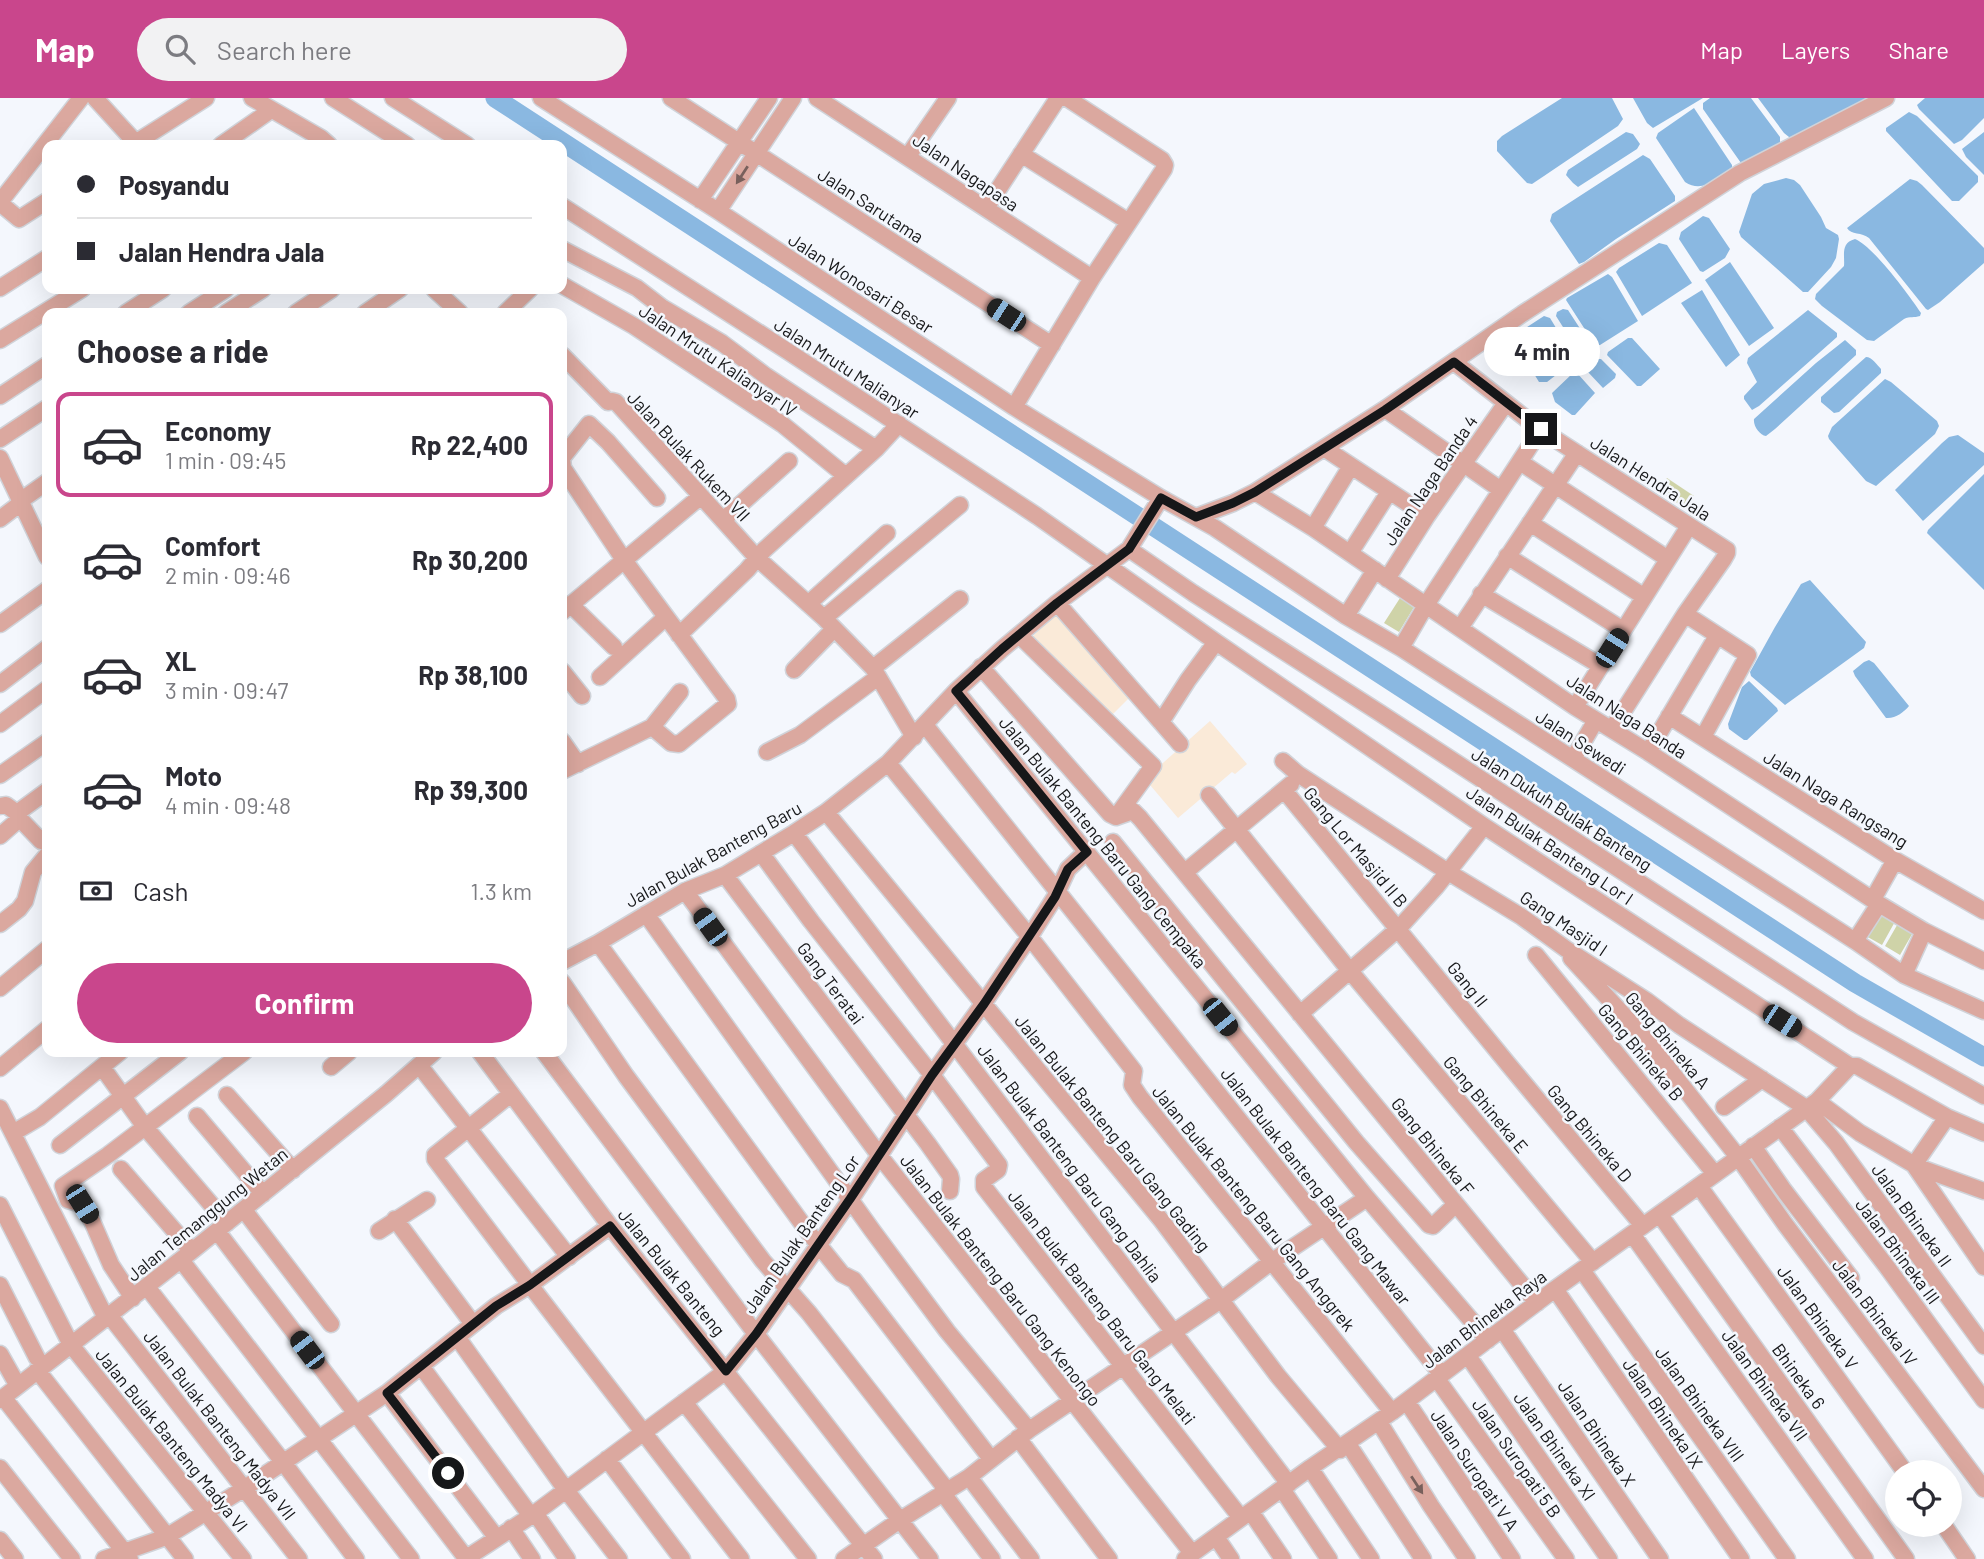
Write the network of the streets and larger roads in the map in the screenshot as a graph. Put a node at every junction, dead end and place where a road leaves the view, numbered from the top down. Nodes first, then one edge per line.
1 (80, 98) edge
2 (95, 98) edge
3 (206, 98) edge
4 (252, 98) edge
5 (333, 98) edge
6 (393, 98) edge
7 (541, 98) edge
8 (671, 98) edge
9 (769, 98) edge
10 (793, 98) edge
11 (817, 98) edge
12 (1058, 98) edge
13 (1067, 98) edge
14 (1886, 98) edge
15 (942, 100) edge
16 (271, 110) junction
17 (759, 112) junction
18 (776, 123) junction
19 (50, 140) edge
20 (131, 140) edge
21 (140, 140) edge
22 (227, 140) edge
23 (316, 140) edge
24 (399, 140) edge
25 (459, 140) edge
26 (738, 142) junction
27 (42, 151) edge
28 (756, 153) junction
29 (1021, 154) junction
30 (908, 156) junction
31 (700, 200) junction
32 (42, 204) edge
33 (3, 205) edge
34 (986, 208) junction
35 (567, 209) edge
36 (718, 211) junction
37 (1129, 222) junction
38 (567, 252) edge
39 (42, 261) edge
40 (1092, 278) junction
41 (0, 288) edge
42 (567, 288) edge
43 (74, 294) edge
44 (155, 294) edge
45 (218, 294) edge
46 (255, 294) edge
47 (324, 294) edge
48 (393, 294) edge
49 (526, 294) edge
50 (51, 308) edge
51 (134, 308) edge
52 (197, 308) edge
53 (234, 308) edge
54 (304, 308) edge
55 (372, 308) edge
56 (516, 308) edge
57 (42, 314) edge
58 (0, 340) edge
59 (1052, 345) junction
60 (567, 360) edge
61 (1454, 362) junction
62 (42, 368) edge
63 (0, 396) edge
64 (608, 402) junction
65 (1506, 403) junction
66 (1014, 407) junction
67 (1385, 410) junction
68 (42, 411) edge
69 (589, 424) junction
70 (899, 424) junction
71 (1541, 429) junction
72 (0, 439) edge
73 (876, 449) junction
74 (1324, 449) junction
75 (567, 452) edge
76 (1577, 453) junction
77 (789, 461) dead end
78 (1520, 463) junction
79 (1464, 464) junction
80 (2, 466) edge
81 (1351, 466) junction
82 (567, 476) edge
83 (846, 476) junction
84 (42, 486) edge
85 (1555, 486) junction
86 (1501, 490) junction
87 (1255, 492) junction
88 (1389, 492) junction
89 (700, 497) junction
90 (657, 498) dead end
91 (1161, 498) junction
92 (20, 502) junction
93 (960, 505) dead end
94 (1427, 516) junction
95 (1196, 517) junction
96 (0, 519) edge
97 (723, 520) junction
98 (1530, 523) junction
99 (1689, 526) junction
100 (1313, 528) junction
101 (887, 533) dead end
102 (42, 541) edge
103 (1131, 546) junction
104 (1350, 554) junction
105 (1507, 556) junction
106 (757, 558) junction
107 (1668, 559) junction
108 (624, 561) junction
109 (1109, 566) junction
110 (1381, 575) junction
111 (42, 594) edge
112 (1481, 594) junction
113 (1643, 596) junction
114 (960, 599) dead end
115 (1057, 603) junction
116 (808, 604) junction
117 (567, 605) edge
118 (1426, 605) junction
119 (567, 609) edge
120 (1685, 614) junction
121 (1346, 615) junction
122 (666, 617) junction
123 (829, 623) junction
124 (0, 624) edge
125 (1460, 628) junction
126 (1623, 630) junction
127 (679, 635) junction
128 (1019, 635) junction
129 (1717, 636) junction
130 (1216, 642) junction
131 (614, 647) dead end
132 (1401, 648) junction
133 (42, 652) edge
134 (1601, 666) junction
135 (981, 667) junction
136 (794, 670) dead end
137 (876, 672) junction
138 (567, 677) edge
139 (600, 677) dead end
140 (0, 684) edge
141 (956, 691) junction
142 (680, 692) dead end
143 (42, 693) edge
144 (582, 696) dead end
145 (1575, 707) junction
146 (1669, 716) junction
147 (1596, 720) junction
148 (1161, 722) junction
149 (0, 724) edge
150 (652, 727) junction
151 (914, 729) junction
152 (1612, 729) junction
153 (1703, 737) junction
154 (1180, 744) dead end
155 (42, 746) edge
156 (567, 748) edge
157 (767, 752) dead end
158 (1648, 752) junction
159 (1573, 759) junction
160 (1283, 761) dead end
161 (888, 763) junction
162 (578, 764) junction
163 (567, 769) edge
164 (1298, 774) junction
165 (0, 775) edge
166 (1284, 790) junction
167 (42, 795) edge
168 (1209, 795) dead end
169 (0, 806) edge
170 (826, 812) junction
171 (19, 816) junction
172 (1116, 817) junction
173 (1484, 825) junction
174 (1237, 829) junction
175 (794, 833) junction
176 (0, 836) edge
177 (42, 840) edge
178 (1113, 842) dead end
179 (1087, 852) junction
180 (761, 853) junction
181 (1895, 860) junction
182 (42, 861) edge
183 (1185, 872) junction
184 (1448, 872) junction
185 (725, 875) junction
186 (685, 891) junction
187 (1057, 891) junction
188 (1876, 901) junction
189 (1984, 911) edge
190 (646, 914) junction
191 (0, 925) edge
192 (1399, 929) junction
193 (1924, 932) junction
194 (1029, 936) junction
195 (1855, 941) junction
196 (598, 943) junction
197 (1566, 949) junction
198 (42, 953) edge
199 (1536, 955) dead end
200 (567, 959) edge
201 (1984, 961) edge
202 (1350, 971) junction
203 (1903, 975) junction
204 (0, 988) edge
205 (567, 989) edge
206 (984, 1004) junction
207 (1984, 1010) edge
208 (1300, 1014) junction
209 (42, 1033) edge
210 (955, 1043) junction
211 (114, 1057) edge
212 (174, 1057) edge
213 (237, 1057) edge
214 (343, 1057) edge
215 (429, 1057) edge
216 (484, 1057) edge
217 (548, 1057) edge
218 (1508, 1064) joint
219 (419, 1065) junction
220 (1850, 1066) junction
221 (102, 1067) junction
222 (331, 1067) dead end
223 (0, 1068) edge
224 (932, 1075) junction
225 (1762, 1079) junction
226 (511, 1094) junction
227 (227, 1095) dead end
228 (1984, 1096) edge
229 (122, 1097) junction
230 (1811, 1105) junction
231 (1724, 1107) dead end
232 (0, 1108) edge
233 (906, 1115) junction
234 (197, 1116) dead end
235 (1947, 1117) junction
236 (145, 1127) junction
237 (1780, 1127) junction
238 (467, 1128) junction
239 (13, 1133) junction
240 (1984, 1133) edge
241 (60, 1146) dead end
242 (1753, 1146) junction
243 (879, 1155) junction
244 (1738, 1157) junction
245 (1914, 1165) junction
246 (121, 1169) dead end
247 (292, 1170) junction
248 (1715, 1174) junction
249 (1699, 1186) junction
250 (950, 1191) dead end
251 (1984, 1191) edge
252 (263, 1194) junction
253 (1367, 1198) junction
254 (850, 1199) junction
255 (427, 1200) dead end
256 (1456, 1204) junction
257 (0, 1205) edge
258 (244, 1210) junction
259 (1660, 1214) junction
260 (396, 1219) junction
261 (610, 1226) junction
262 (222, 1227) junction
263 (1323, 1227) junction
264 (379, 1230) dead end
265 (1638, 1230) junction
266 (818, 1244) junction
267 (187, 1256) junction
268 (569, 1257) junction
269 (1271, 1262) junction
270 (1587, 1266) junction
271 (1984, 1267) edge
272 (1852, 1278) dead end
273 (530, 1285) junction
274 (0, 1286) edge
275 (147, 1287) junction
276 (787, 1288) junction
277 (1555, 1289) junction
278 (131, 1294) junction
279 (1222, 1300) junction
280 (1537, 1303) junction
281 (106, 1315) junction
282 (331, 1324) dead end
283 (473, 1324) junction
284 (1502, 1329) junction
285 (1174, 1331) junction
286 (756, 1334) junction
287 (457, 1337) junction
288 (1488, 1340) junction
289 (70, 1342) junction
290 (1984, 1346) edge
291 (0, 1354) edge
292 (1468, 1356) junction
293 (39, 1364) junction
294 (1123, 1365) junction
295 (421, 1366) junction
296 (726, 1371) junction
297 (1439, 1377) junction
298 (15, 1379) junction
299 (387, 1393) junction
300 (2, 1399) edge
301 (1984, 1400) edge
302 (1072, 1401) junction
303 (684, 1402) junction
304 (1406, 1402) junction
305 (1392, 1412) junction
306 (355, 1414) junction
307 (1380, 1424) junction
308 (643, 1432) junction
309 (1023, 1434) junction
310 (318, 1440) junction
311 (1344, 1447) junction
312 (607, 1459) junction
313 (991, 1459) junction
314 (1896, 1460) edge
315 (283, 1462) junction
316 (0, 1468) edge
317 (1310, 1468) junction
318 (969, 1477) junction
319 (1285, 1486) junction
320 (245, 1488) junction
321 (1984, 1489) edge
322 (566, 1490) junction
323 (944, 1490) junction
324 (206, 1512) junction
325 (533, 1515) junction
326 (1246, 1515) junction
327 (900, 1520) junction
328 (511, 1528) junction
329 (166, 1537) junction
330 (496, 1537) junction
331 (1216, 1537) junction
332 (1952, 1537) edge
333 (0, 1540) edge
334 (868, 1552) edge
335 (127, 1556) edge
336 (1189, 1556) edge
337 (470, 1557) edge
338 (15, 1559) edge
339 (72, 1559) edge
340 (104, 1559) edge
341 (185, 1559) edge
342 (243, 1559) edge
343 (299, 1559) edge
344 (355, 1559) edge
345 (411, 1559) edge
346 (532, 1559) edge
347 (567, 1559) edge
348 (619, 1559) edge
349 (682, 1559) edge
350 (741, 1559) edge
351 (808, 1559) edge
352 (844, 1559) edge
353 (930, 1559) edge
354 (992, 1559) edge
355 (1031, 1559) edge
356 (1109, 1559) edge
357 (1231, 1559) edge
358 (1283, 1559) edge
359 (1329, 1559) edge
360 (1371, 1559) edge
361 (1423, 1559) edge
362 (1467, 1559) edge
363 (1512, 1559) edge
364 (1566, 1559) edge
365 (1609, 1559) edge
366 (1660, 1559) edge
367 (1741, 1559) edge
368 (1787, 1559) edge
369 (1865, 1559) edge
370 (1906, 1559) edge
371 (1968, 1559) edge

1 - 19 street
2 - 20 street
3 - 21 street
4 - 16 street
5 - 24 street
6 - 25 street
7 - 31 street, Jalan Wonosari Besar
8 - 26 street, Jalan Sarutama
9 - 17 street
10 - 18 street
11 - 30 street, Jalan Nagapasa
12 - 29 street
13 - 37 street
14 - 61 street
15 - 30 street
16 - 22 street
16 - 23 street
17 - 18 street
17 - 26 street
18 - 28 street
26 - 28 street, Jalan Sarutama
26 - 31 street
27 - 33 street
28 -> 36 street
28 - 59 street, Jalan Sarutama
29 - 34 street
29 - 37 street
30 - 34 street, Jalan Nagapasa
31 - 36 street, Jalan Wonosari Besar
32 - 33 street
34 - 40 street, Jalan Nagapasa
35 - 70 street, Jalan Mrutu Malianyar
36 - 66 street, Jalan Wonosari Besar
37 - 40 street
38 - 73 street
39 - 41 street
40 - 59 street
42 - 83 street, Jalan Mrutu Kalianyar IV
43 - 50 street
44 - 51 street
45 - 52 street
46 - 53 street
47 - 54 street
48 - 55 street
49 - 56 street
57 - 58 street
59 - 66 street
60 - 64 street, Jalan Bulak Rukem VII
61 - 65 street, Jalan Hendra Jala
61 - 67 street
62 - 63 street
64 - 69 street
64 - 89 street, Jalan Bulak Rukem VII
65 - 71 street, Jalan Hendra Jala
65 - 79 street, Jalan Naga Banda 4
66 - 91 street, Jalan Wonosari Besar
67 - 74 street
67 - 79 street
68 - 72 street
69 - 75 street
69 - 90 street
70 - 73 street
70 - 109 street, Jalan Mrutu Malianyar
71 - 76 street, Jalan Hendra Jala
71 - 78 street
73 - 83 street
74 - 81 street
74 - 87 street
76 - 85 street
76 - 99 street, Jalan Hendra Jala
77 - 97 street
78 - 85 street
78 - 86 street
79 - 86 street
79 - 94 street, Jalan Naga Banda 4
80 - 92 street
81 - 88 street
81 - 100 street
82 - 108 street
83 - 106 street
84 - 92 street
85 - 98 street
85 - 107 street
86 - 118 street
87 - 95 street
87 - 100 street, Jalan Naga Banda
88 - 94 street
88 - 104 street
89 - 97 street, Jalan Bulak Rukem VII
89 - 108 street
91 - 95 street, Jalan Sewedi
91 - 103 street, Jalan Bulak Banteng Baru
92 - 96 street
92 - 102 street
93 - 123 street
94 - 110 street, Jalan Naga Banda 4
95 - 121 street, Jalan Sewedi
97 - 106 street, Jalan Bulak Rukem VII
98 - 105 street
98 - 113 street
99 - 107 street
99 - 120 street, Jalan Hendra Jala
100 - 104 street, Jalan Naga Banda
101 - 116 street
103 - 109 street, Jalan Bulak Banteng Baru
103 - 228 street, Jalan Dukuh Bulak Banteng
104 - 110 street, Jalan Naga Banda
105 - 112 street
105 - 126 street
106 - 116 street, Jalan Bulak Rukem VII
106 - 127 street
107 - 113 street
108 - 117 street
108 - 122 street
109 - 115 street, Jalan Bulak Banteng Baru
109 - 130 street, Jalan Bulak Banteng Lor I
110 - 118 street, Jalan Naga Banda
110 - 121 street, Jalan Naga Banda 4
111 - 124 street
112 - 125 street
112 - 134 street
113 - 126 street
114 - 137 street
115 - 128 street, Jalan Bulak Banteng Baru
115 - 148 street
116 - 123 street, Jalan Bulak Rukem VII
118 - 125 street, Jalan Naga Banda
118 - 132 street
119 - 131 street
120 - 129 street
120 - 152 street
121 - 132 street, Jalan Sewedi
122 - 127 street
122 - 139 street
123 - 136 street
123 - 137 street, Jalan Bulak Banteng Baru Gang Mawar
125 - 145 street, Jalan Naga Banda
126 - 134 street
127 - 150 street
128 - 135 street, Jalan Bulak Banteng Baru
128 - 172 street
129 - 146 street
129 - 153 street
130 - 148 street
130 - 173 street, Jalan Bulak Banteng Lor I
132 - 159 street, Jalan Sewedi
133 - 140 street
134 - 145 street
135 - 141 street, Jalan Bulak Banteng Baru
135 - 172 street
137 - 151 street, Jalan Bulak Banteng Baru Gang Mawar
137 - 157 street
138 - 144 street
141 - 151 street, Jalan Bulak Banteng Baru
141 - 179 street, Jalan Bulak Banteng Baru Gang Cempaka
142 - 150 street
143 - 149 street
145 - 147 street, Jalan Naga Banda
146 - 153 street, Jalan Naga Rangsang
146 - 158 street
147 - 152 street, Jalan Naga Banda
147 - 159 street
148 - 154 street
150 - 162 street
151 - 161 street, Jalan Bulak Banteng Baru
151 - 187 street, Jalan Bulak Banteng Baru Gang Mawar
152 - 158 street, Jalan Naga Banda
153 - 181 street, Jalan Naga Rangsang
155 - 165 street
156 - 162 street
158 - 188 street, Jalan Naga Banda
159 - 195 street, Jalan Sewedi
160 - 164 street, Gang Masjid I
161 - 170 street, Jalan Bulak Banteng Baru
161 - 194 street, Jalan Bulak Banteng Baru Gang Anggrek
162 - 163 street
164 - 166 street
164 - 184 street, Gang Masjid I
166 - 174 street
166 - 192 street, Gang Lor Masjid II B
167 - 171 street
168 - 174 street, Gang Bhineka E
169 - 171 street
170 - 175 street, Jalan Bulak Banteng Baru
170 - 206 street, Jalan Bulak Banteng Baru Gang Gading
171 - 176 street
171 - 177 street
172 - 183 street, Gang Bhineka F
173 - 184 street
173 - 220 street, Jalan Bulak Banteng Lor I
174 - 183 street
174 - 202 street, Gang Bhineka E
175 - 180 street, Jalan Bulak Banteng Baru
175 - 210 street, Jalan Bulak Banteng Baru Gang Dahlia
178 - 256 street
179 - 187 street, Jalan Bulak Banteng Lor
179 - 253 street, Jalan Bulak Banteng Baru Gang Cempaka
180 - 185 street, Jalan Bulak Banteng Baru
180 - 224 street, Jalan Bulak Banteng Baru Gang Melati
181 - 188 street
181 - 189 street, Jalan Naga Rangsang
182 - 191 street
183 - 208 street, Gang Bhineka F
184 - 192 street
184 - 197 street, Gang Masjid I
185 - 186 street, Jalan Bulak Banteng Baru
185 - 233 street, Gang Teratai
186 - 190 street, Jalan Bulak Banteng Baru
186 - 243 street, Jalan Bulak Banteng Baru Gang Kenongo
187 - 194 street, Jalan Bulak Banteng Lor
187 - 263 street, Jalan Bulak Banteng Baru Gang Mawar
188 - 193 street, Jalan Naga Banda
188 - 195 street
190 - 196 street, Jalan Bulak Banteng Baru
190 - 254 street
192 - 202 street
192 - 218 street, Gang II
193 - 201 street, Jalan Naga Banda
193 - 203 street
194 - 206 street, Jalan Bulak Banteng Lor
194 - 269 street, Jalan Bulak Banteng Baru Gang Anggrek
195 - 203 street, Jalan Sewedi
196 - 200 street, Jalan Bulak Banteng Baru
196 - 266 street
197 - 225 street, Gang Masjid I
197 - 244 street, Gang Bhineka A
198 - 204 street
199 - 248 street, Gang Bhineka B
202 - 208 street
202 - 270 street, Gang Bhineka E
203 - 207 street, Jalan Sewedi
205 - 276 street
206 - 210 street, Jalan Bulak Banteng Lor
206 - 279 street, Jalan Bulak Banteng Baru Gang Gading
208 - 256 street, Gang Bhineka F
209 - 223 street
210 - 224 street, Jalan Bulak Banteng Lor
210 - 285 street, Jalan Bulak Banteng Baru Gang Dahlia
211 - 221 street
212 - 229 street
213 - 236 street
214 - 222 street
215 - 219 street, Jalan Temanggung Wetan
216 - 226 street, Jalan Bulak Banteng
217 - 286 street
218 - 265 street, Gang Bhineka D
219 - 238 street
219 - 247 street, Jalan Temanggung Wetan
220 - 230 street, Jalan Bhineka Raya
220 - 235 street, Jalan Bulak Banteng Lor I
221 - 229 street
221 - 239 street
224 - 233 street, Jalan Bulak Banteng Lor
224 - 294 street, Jalan Bulak Banteng Baru Gang Melati
225 - 230 street, Gang Masjid I
225 - 231 street
226 - 238 street
226 - 261 street, Jalan Bulak Banteng
227 - 247 street
229 - 236 street
229 - 241 street
230 - 237 street, Jalan Bhineka Raya
230 - 245 street
230 - 290 street, Jalan Bhineka II
232 - 239 street, Jalan Bulak Banteng Madya VII
233 - 243 street, Jalan Bulak Banteng Lor
233 - 250 street, Gang Teratai
234 - 252 street
235 - 240 street, Jalan Bulak Banteng Lor I
235 - 245 street
236 - 262 street
236 - 278 street
237 - 242 street, Jalan Bhineka Raya
237 - 301 street, Jalan Bhineka III
238 - 268 street
238 - 273 street
239 - 281 street, Jalan Bulak Banteng Madya VII
242 - 244 street, Jalan Bhineka Raya
242 - 272 street
243 - 254 street, Jalan Bulak Banteng Lor
243 - 302 street, Jalan Bulak Banteng Baru Gang Kenongo
244 - 248 street, Jalan Bhineka Raya
244 - 321 street, Jalan Bhineka IV
245 - 251 street
245 - 271 street
246 - 267 street
247 - 252 street, Jalan Temanggung Wetan
248 - 249 street, Jalan Bhineka Raya
249 - 259 street, Jalan Bhineka Raya
249 - 314 street, Jalan Bhineka V
252 - 258 street, Jalan Temanggung Wetan
253 - 263 street
253 - 288 street, Jalan Bulak Banteng Baru Gang Cempaka
254 - 266 street, Jalan Bulak Banteng Lor
254 - 309 street
255 - 260 street
256 - 280 street, Gang Bhineka F
257 - 289 street, Jalan Bulak Banteng Madya VI
258 - 262 street, Jalan Temanggung Wetan
258 - 282 street
259 - 265 street, Jalan Bhineka Raya
259 - 370 street, Bhineka 6
260 - 264 street
260 - 283 street
261 - 268 street
261 - 296 street, Jalan Bulak Banteng
262 - 267 street, Jalan Temanggung Wetan
262 - 306 street
263 - 269 street
263 - 297 street, Jalan Bulak Banteng Baru Gang Mawar
265 - 270 street, Jalan Bhineka Raya
265 - 369 street, Jalan Bhineka VII
266 - 276 street, Jalan Bulak Banteng Lor
266 - 313 street
267 - 275 street, Jalan Temanggung Wetan
267 - 310 street
268 - 273 street
269 - 279 street
269 - 305 street, Jalan Bulak Banteng Baru Gang Anggrek
270 - 277 street, Jalan Bhineka Raya
270 - 368 street, Jalan Bhineka VIII
273 - 283 street
273 - 308 street
274 - 293 street
275 - 278 street, Jalan Temanggung Wetan
275 - 315 street
276 - 286 street, Jalan Bulak Banteng Lor
276 - 323 street
277 - 280 street, Jalan Bhineka Raya
277 - 367 street, Jalan Bhineka IX
278 - 281 street, Jalan Temanggung Wetan
279 - 285 street
279 - 311 street, Jalan Bulak Banteng Baru Gang Gading
280 - 284 street, Jalan Bhineka Raya
281 - 289 street, Jalan Temanggung Wetan
281 - 320 street, Jalan Bulak Banteng Madya VII
283 - 287 street
284 - 288 street, Jalan Bhineka Raya
284 - 366 street, Jalan Bhineka X
285 - 294 street
285 - 319 street, Jalan Bulak Banteng Baru Gang Dahlia
286 - 296 street, Jalan Bulak Banteng Lor
286 - 327 street
287 - 295 street
287 - 322 street
288 - 292 street, Jalan Bhineka Raya
289 - 293 street, Jalan Temanggung Wetan
289 - 324 street, Jalan Bulak Banteng Madya VI
291 - 298 street
292 - 297 street, Jalan Bhineka Raya
292 - 365 street, Jalan Bhineka XI
293 - 298 street, Jalan Temanggung Wetan
293 - 329 street
294 - 302 street
294 - 326 street, Jalan Bulak Banteng Baru Gang Melati
295 - 299 street
295 - 325 street
296 - 303 street, Jalan Bulak Banteng Lor
296 - 334 street, Jalan Bulak Banteng
297 - 304 street, Jalan Bhineka Raya
297 - 364 street, Jalan Suropati 5 B
298 - 300 street, Jalan Temanggung Wetan
299 - 306 street
299 - 330 street
300 - 335 street
302 - 309 street
302 - 336 street, Jalan Bulak Banteng Baru Gang Kenongo
303 - 308 street, Jalan Bulak Banteng Lor
303 - 351 street
304 - 305 street, Jalan Bhineka Raya
304 - 363 street, Jalan Suropati V A
305 - 307 street, Jalan Bhineka Raya
306 - 310 street
306 - 337 street
307 - 311 street, Jalan Bhineka Raya
307 -> 362 street
308 - 312 street, Jalan Bulak Banteng Lor
308 - 350 street
309 - 313 street
309 - 356 street
310 - 315 street
310 - 345 street
311 - 317 street, Jalan Bhineka Raya
311 - 361 street, Jalan Bulak Banteng Baru Gang Gading
312 - 322 street, Jalan Bulak Banteng Lor
312 - 349 street
313 - 318 street
315 - 320 street
315 - 344 street
316 - 339 street
317 - 319 street, Jalan Bhineka Raya
317 - 360 street
318 - 323 street
318 - 355 street
319 - 326 street, Jalan Bhineka Raya
319 - 359 street, Jalan Bulak Banteng Baru Gang Dahlia
320 - 324 street
320 - 343 street, Jalan Bulak Banteng Madya VII
322 - 325 street, Jalan Bulak Banteng Lor
322 - 348 street
323 - 327 street
323 - 354 street
324 - 329 street
324 - 342 street, Jalan Bulak Banteng Madya VI
325 - 328 street, Jalan Bulak Banteng Lor
325 - 347 street
326 - 331 street, Jalan Bhineka Raya
326 - 358 street, Jalan Bulak Banteng Baru Gang Melati
327 - 334 street
327 - 353 street
328 - 330 street, Jalan Bulak Banteng Lor
328 - 346 street
329 - 335 street
329 - 341 street
330 - 337 street, Jalan Bulak Banteng Lor
331 - 336 street, Jalan Bhineka Raya
331 - 357 street
332 - 371 street
333 - 338 street
334 - 352 street
335 - 340 street

